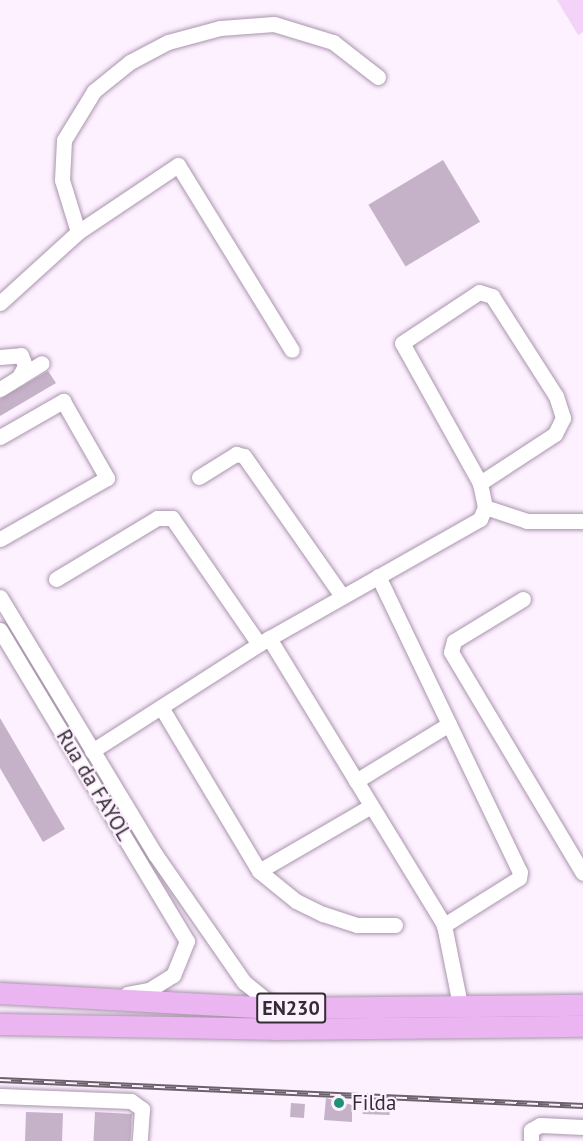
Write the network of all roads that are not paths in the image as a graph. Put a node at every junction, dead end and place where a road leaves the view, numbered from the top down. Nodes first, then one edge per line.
1 (378, 77) dead end
2 (78, 232) junction
3 (0, 303) edge
4 (292, 350) dead end
5 (0, 357) edge
6 (42, 363) dead end
7 (19, 377) junction
8 (0, 389) edge
9 (0, 437) edge
10 (199, 477) dead end
11 (480, 483) junction
12 (485, 507) junction
13 (583, 521) edge
14 (0, 539) edge
15 (378, 576) junction
16 (56, 579) dead end
17 (342, 596) junction
18 (0, 597) edge
19 (523, 599) dead end
20 (0, 630) edge
21 (264, 641) junction
22 (161, 707) junction
23 (449, 724) junction
24 (92, 751) junction
25 (356, 781) junction
26 (371, 806) junction
27 (259, 871) junction
28 (583, 873) edge
29 (395, 925) dead end
30 (444, 925) junction
31 (0, 993) edge
32 (61, 1000) junction
33 (583, 1005) edge
34 (276, 1008) junction
35 (461, 1009) junction
36 (0, 1024) edge
37 (583, 1026) edge
38 (0, 1096) edge
39 (583, 1127) edge
40 (140, 1141) edge
41 (531, 1141) edge

1 - 2 street
2 - 3 street
2 - 4 street
5 - 7 street
6 - 7 street
7 - 8 street
9 - 14 street
10 - 17 street
11 - 11 street
11 - 12 street
12 - 13 street
12 - 15 street
15 - 17 street
15 - 23 street
16 - 21 street
17 - 21 street
18 - 24 street, Rua da FAYOL
19 - 28 street
20 - 32 street, Rua da FAYOL
21 - 22 street
21 - 25 street
22 - 24 street
22 - 27 street
23 - 25 street
23 - 30 street
24 - 34 street, Rua da FAYOL
25 - 26 street
26 - 27 street
26 - 30 street
27 - 29 street
30 - 35 street
31 - 32 highway, EN230
32 - 34 highway, EN230
33 - 35 highway, EN230
34 - 35 highway, EN230
36 - 37 highway, EN230
38 - 40 street
39 - 41 street

